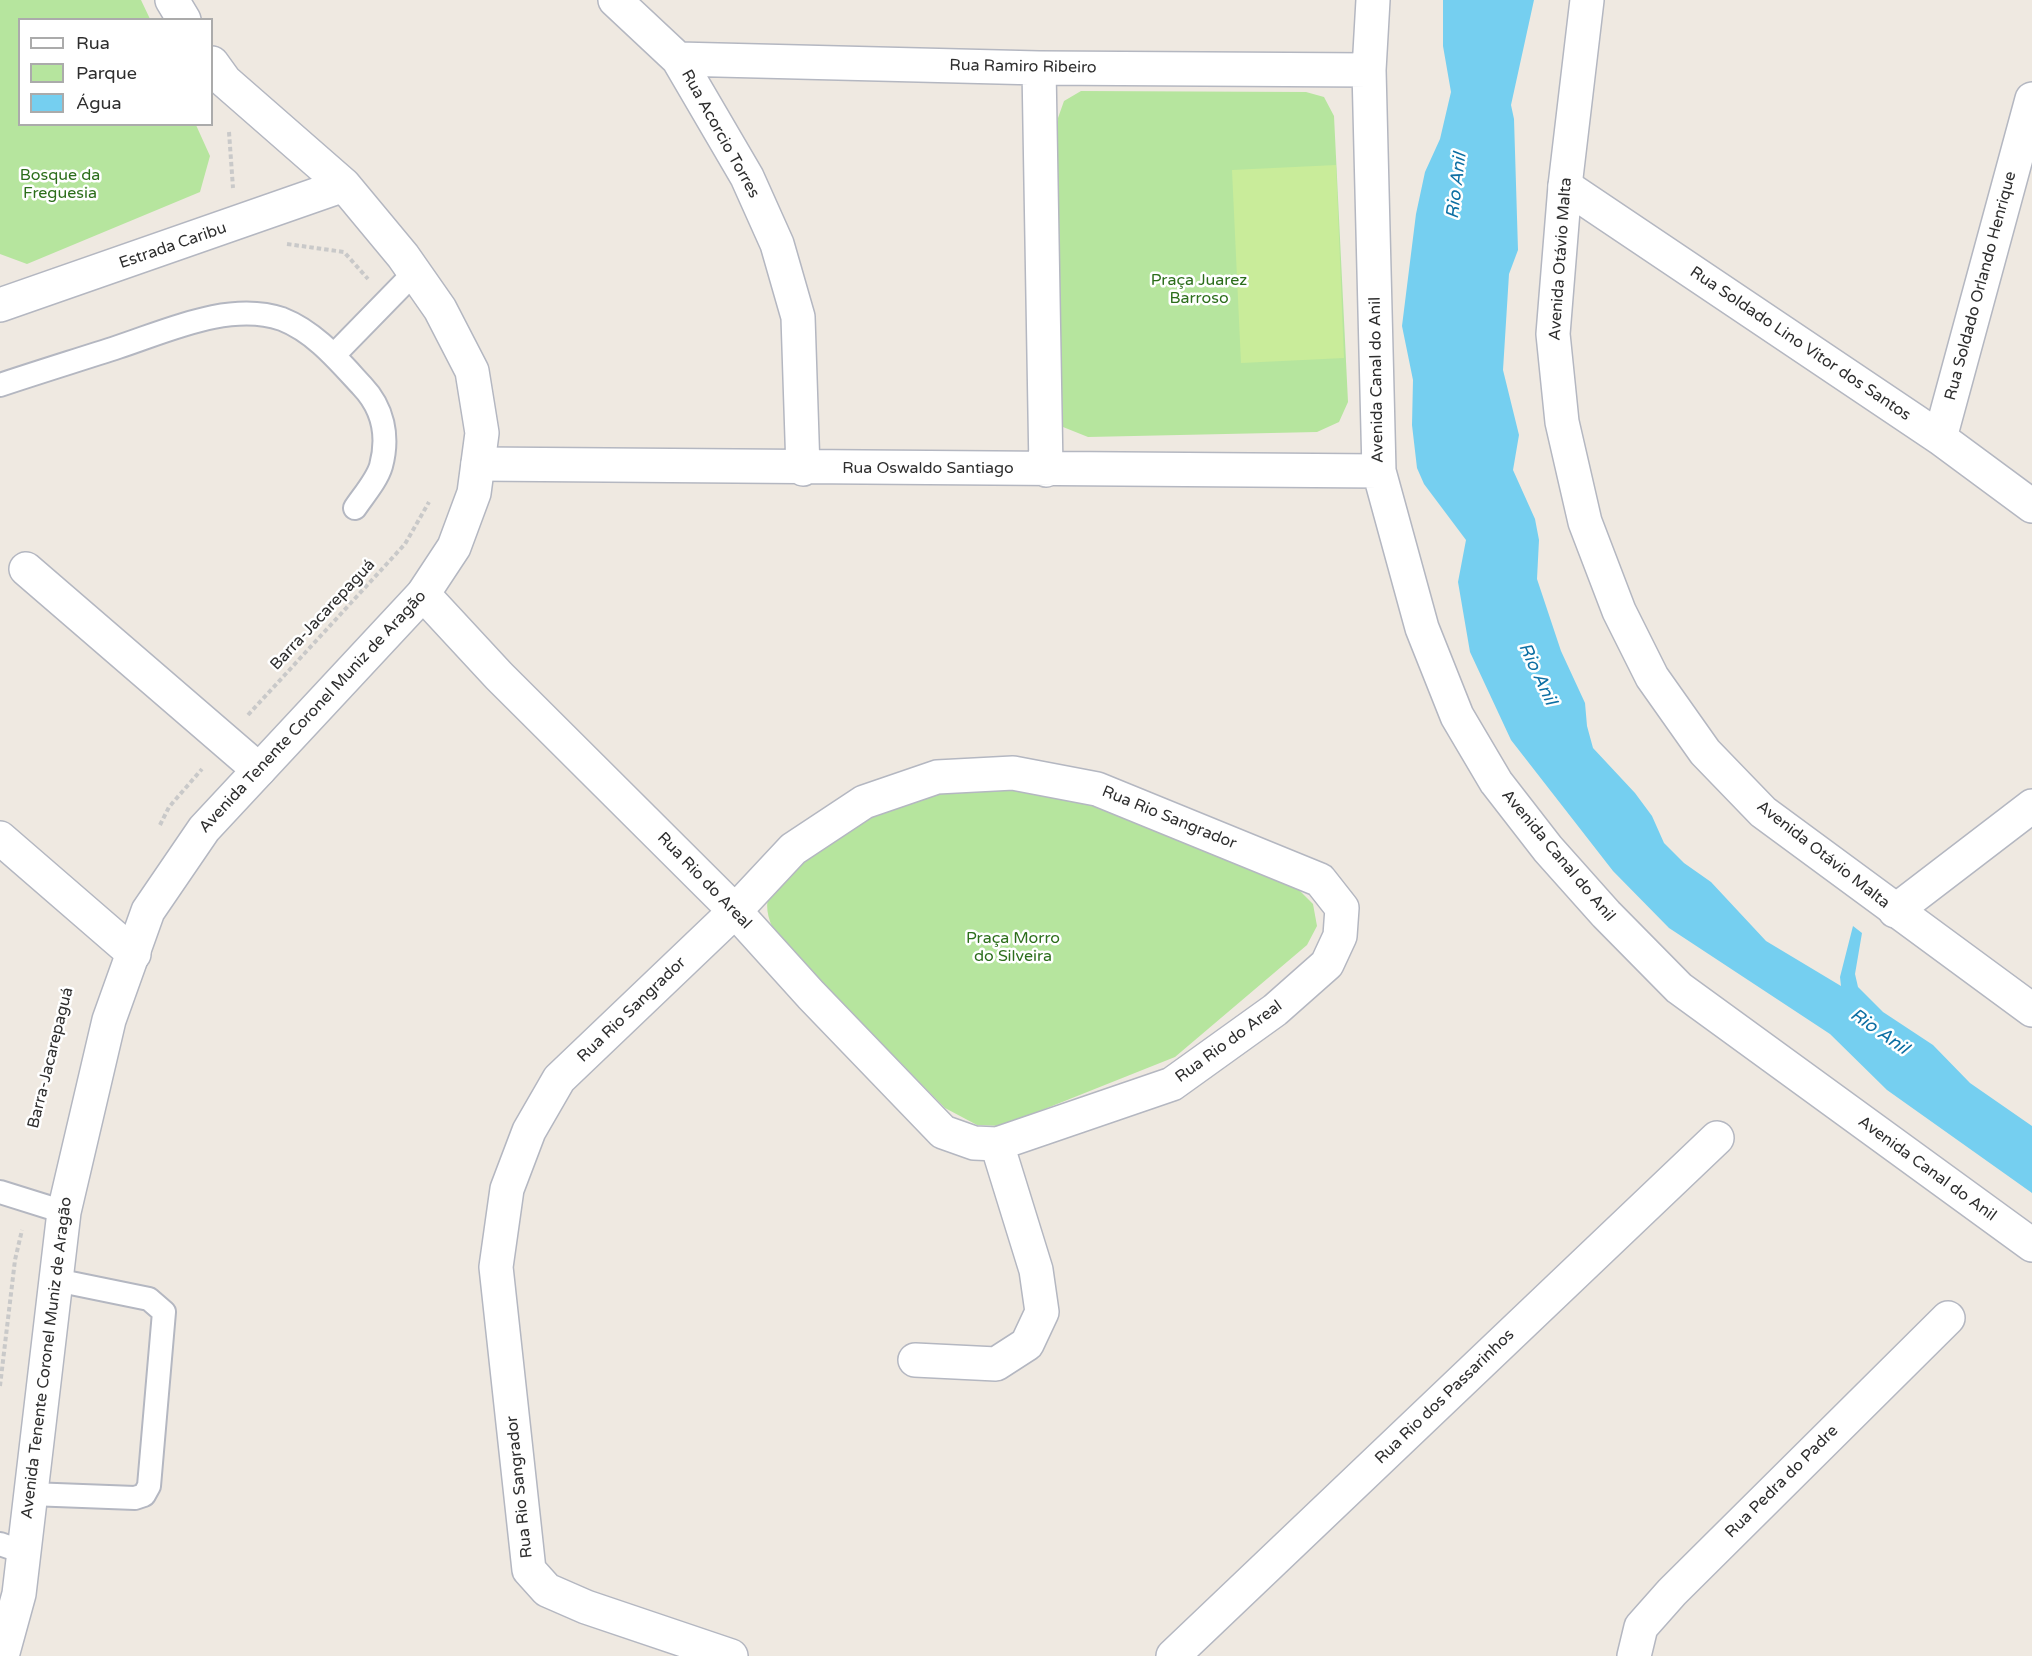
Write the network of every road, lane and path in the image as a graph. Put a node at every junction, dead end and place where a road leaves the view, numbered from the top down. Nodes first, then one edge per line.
1 (172, 0) edge
2 (615, 0) edge
3 (1374, 0) edge
4 (1587, 0) edge
5 (183, 18) edge
6 (678, 59) junction
7 (213, 64) edge
8 (1039, 69) junction
9 (1369, 70) junction
10 (2032, 99) edge
11 (229, 128) dead end
12 (344, 185) junction
13 (1565, 186) junction
14 (234, 198) dead end
15 (280, 243) dead end
16 (415, 272) junction
17 (387, 301) junction
18 (0, 305) edge
19 (334, 356) junction
20 (0, 384) edge
21 (1940, 438) junction
22 (478, 464) junction
23 (803, 469) junction
24 (1046, 470) junction
25 (1379, 471) junction
26 (432, 499) dead end
27 (2032, 506) edge
28 (355, 508) dead end
29 (26, 569) dead end
30 (423, 594) junction
31 (226, 741) junction
32 (259, 770) junction
33 (2032, 806) edge
34 (159, 827) dead end
35 (0, 838) edge
36 (1342, 908) joint
37 (735, 911) junction
38 (1895, 911) junction
39 (134, 954) junction
40 (2032, 1010) edge
41 (1717, 1138) dead end
42 (997, 1144) junction
43 (0, 1192) edge
44 (29, 1201) junction
45 (64, 1212) junction
46 (2032, 1245) edge
47 (56, 1280) junction
48 (1948, 1318) dead end
49 (915, 1360) dead end
50 (0, 1386) edge
51 (30, 1494) junction
52 (11, 1548) edge
53 (10, 1591) edge
54 (2, 1656) edge
55 (731, 1656) edge
56 (1173, 1656) edge
57 (1634, 1656) edge

1 - 5 street
2 - 6 street, Rua Acorcio Torres
3 - 9 street, Avenida Canal do Anil
4 - 13 street, Avenida Otávio Malta
6 - 8 street, Rua Ramiro Ribeiro
6 - 23 street, Rua Acorcio Torres
7 - 12 street, Avenida Tenente Coronel Muniz de Aragão
8 - 9 street, Rua Ramiro Ribeiro
8 - 24 street
9 - 25 street, Avenida Canal do Anil
10 - 21 street, Rua Soldado Orlando Henrique
11 - 14 path
12 - 16 street, Avenida Tenente Coronel Muniz de Aragão
12 - 18 street, Estrada Caribu
13 - 21 street, Rua Soldado Lino Vitor dos Santos
13 - 38 street, Avenida Otávio Malta
15 - 17 path
16 - 17 lane
16 - 22 street, Avenida Tenente Coronel Muniz de Aragão
17 - 19 lane
19 - 20 lane
19 - 28 lane
21 - 27 street, Rua Soldado Lino Vitor dos Santos
22 - 23 street, Rua Oswaldo Santiago
22 - 30 street, Avenida Tenente Coronel Muniz de Aragão
23 - 24 street, Rua Oswaldo Santiago
24 - 25 street, Rua Oswaldo Santiago
25 - 46 street, Avenida Canal do Anil
26 - 31 path, Barra-Jacarepaguá
29 - 31 street
30 - 32 street, Avenida Tenente Coronel Muniz de Aragão
30 - 37 street, Rua Rio do Areal
31 - 32 street
31 - 34 path, Barra-Jacarepaguá
32 - 39 street, Avenida Tenente Coronel Muniz de Aragão
33 - 38 street
35 - 39 street
36 - 37 street, Rua Rio Sangrador
36 - 42 street, Rua Rio do Areal
37 - 42 street, Rua Rio do Areal
37 - 55 street, Rua Rio Sangrador
38 - 40 street, Avenida Otávio Malta
39 - 45 street, Avenida Tenente Coronel Muniz de Aragão
41 - 56 street, Rua Rio dos Passarinhos
42 - 49 street
43 - 44 lane
44 - 45 lane
44 - 50 path
45 - 47 street, Avenida Tenente Coronel Muniz de Aragão
47 - 51 street, Avenida Tenente Coronel Muniz de Aragão
47 - 51 lane
48 - 57 street, Rua Pedra do Padre
51 - 52 street, Avenida Tenente Coronel Muniz de Aragão
52 - 53 street, Avenida Tenente Coronel Muniz de Aragão
53 - 54 street, Avenida Tenente Coronel Muniz de Aragão

